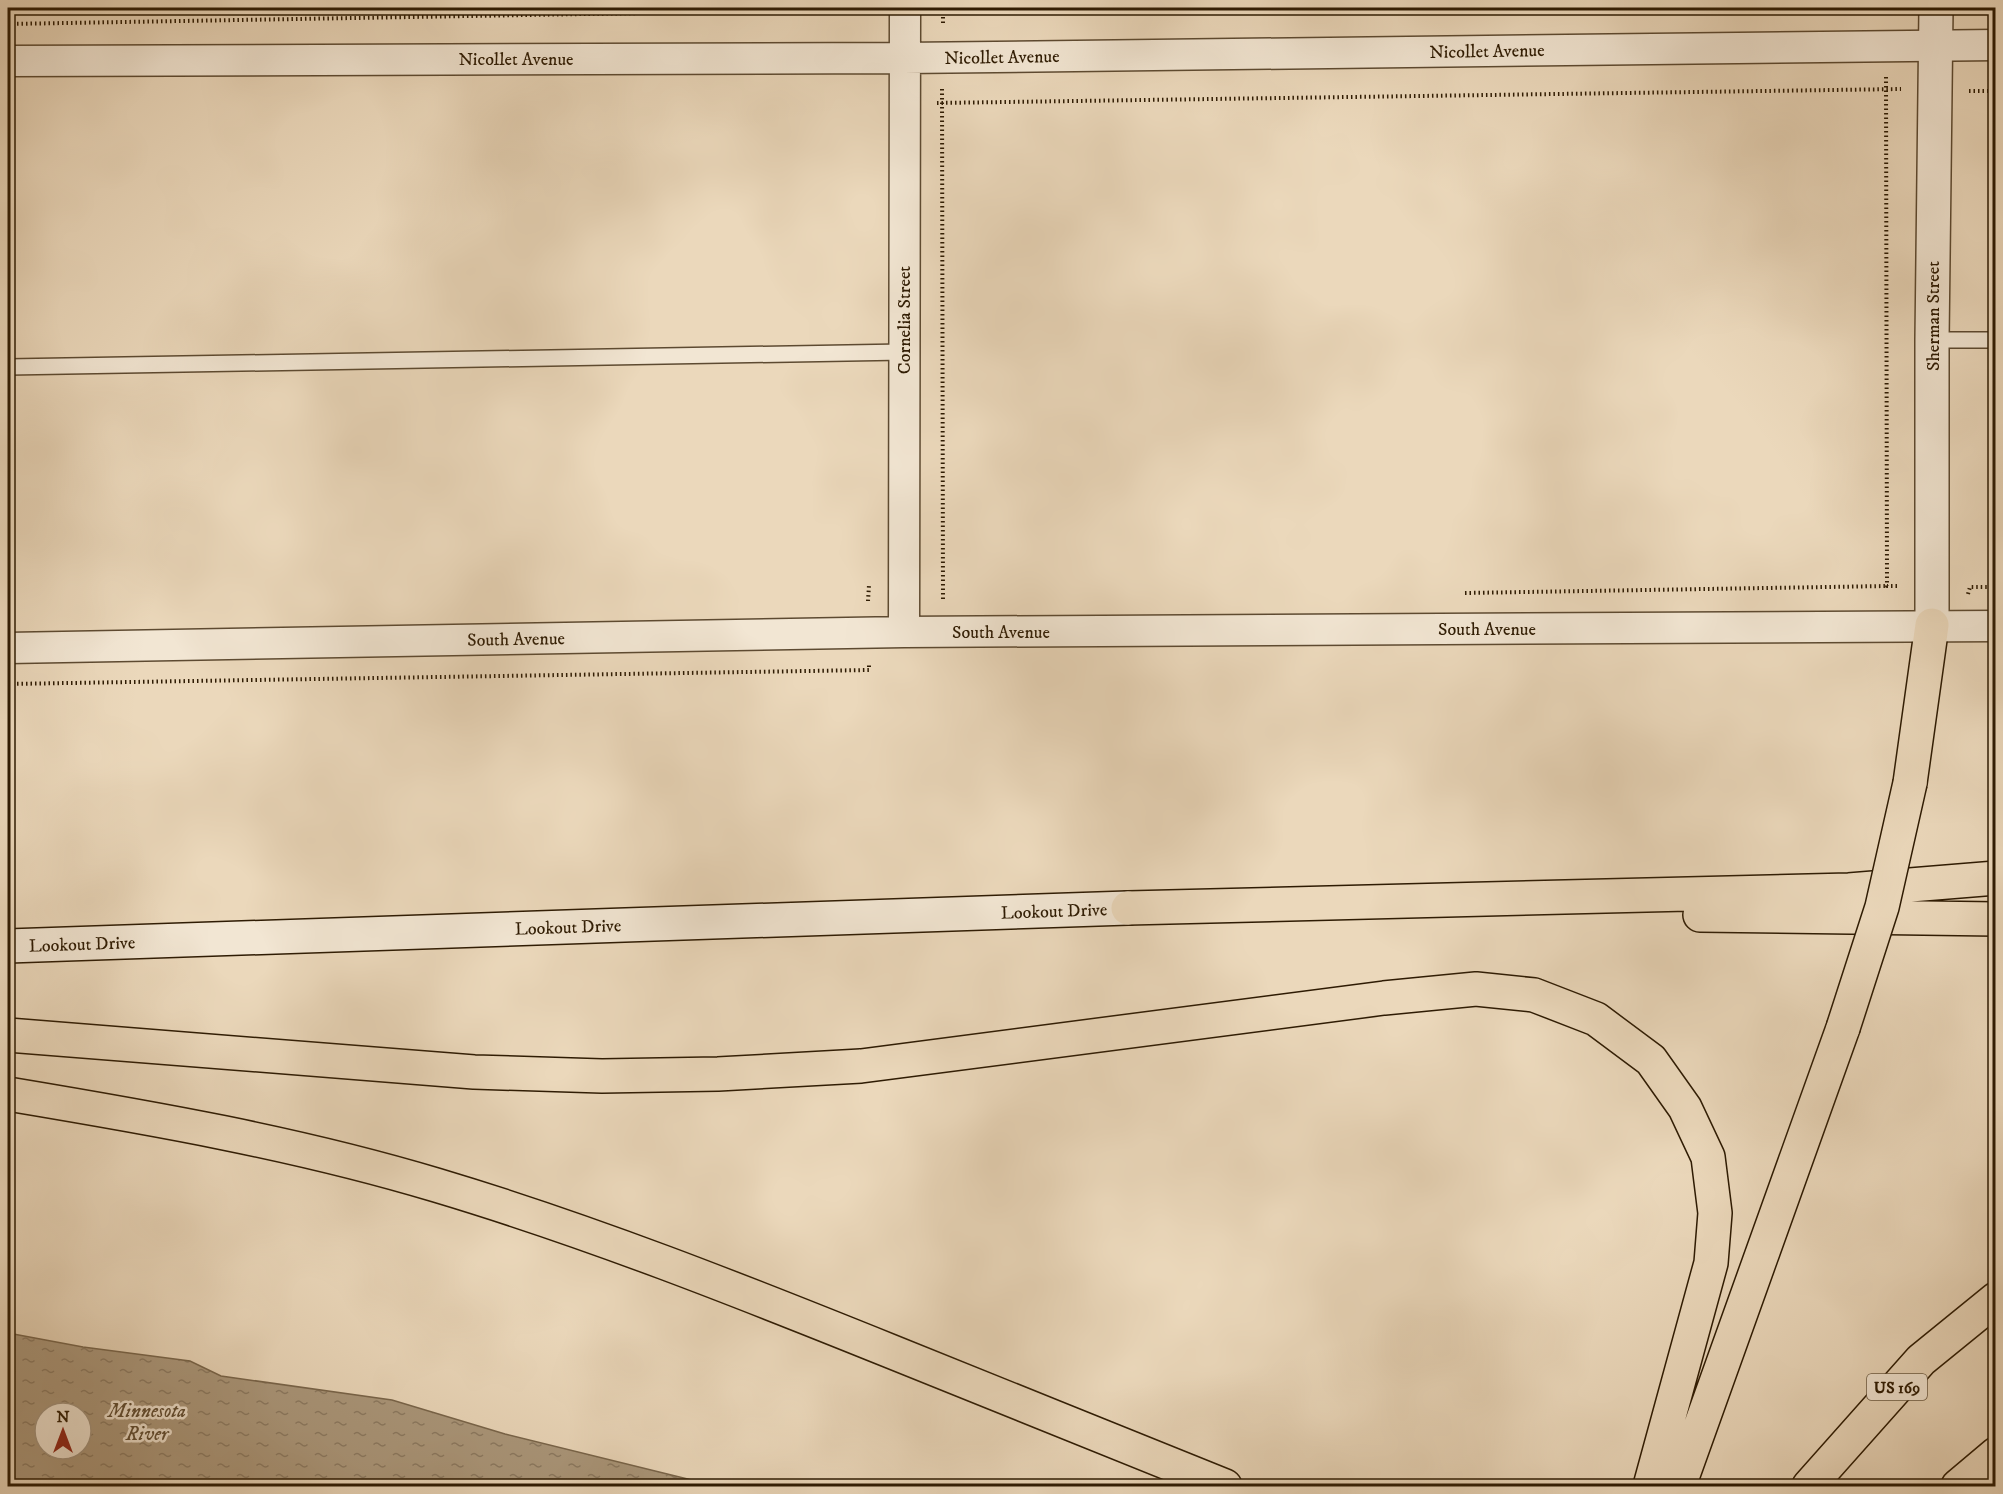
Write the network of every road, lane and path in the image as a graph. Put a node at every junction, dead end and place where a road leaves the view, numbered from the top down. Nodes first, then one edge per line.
1 (870, 8) edge
2 (1120, 8) edge
3 (1936, 8) edge
4 (905, 9) edge
5 (943, 9) edge
6 (8, 24) edge
7 (1936, 45) junction
8 (1995, 45) edge
9 (1886, 46) junction
10 (945, 57) junction
11 (870, 58) junction
12 (904, 58) junction
13 (8, 61) edge
14 (1886, 88) junction
15 (1995, 90) edge
16 (1935, 92) junction
17 (904, 103) junction
18 (941, 103) junction
19 (1932, 340) junction
20 (1995, 340) edge
21 (904, 352) junction
22 (8, 367) edge
23 (869, 580) dead end
24 (1970, 587) dead end
25 (1932, 588) junction
26 (1932, 625) junction
27 (1995, 626) edge
28 (904, 632) junction
29 (944, 632) junction
30 (870, 633) junction
31 (8, 648) edge
32 (8, 684) edge
33 (1995, 878) edge
34 (1128, 908) junction
35 (1995, 919) edge
36 (8, 946) edge
37 (8, 1035) edge
38 (8, 1094) edge
39 (1995, 1299) edge
40 (1995, 1454) edge
41 (1225, 1486) edge
42 (1650, 1486) edge
43 (1679, 1486) edge
44 (1809, 1486) edge
45 (1958, 1486) edge

1 - 4 path
1 - 6 path
1 - 11 path
2 - 5 path
3 - 7 main road, Sherman Street
4 - 5 path
4 - 12 street, Cornelia Street
5 - 10 path
7 - 8 street, Nicollet Avenue
7 - 9 street, Nicollet Avenue
7 - 16 main road, Sherman Street
9 - 10 street, Nicollet Avenue
9 - 14 path
10 - 12 street, Nicollet Avenue
10 - 18 path
11 - 12 street, Nicollet Avenue
11 - 13 street, Nicollet Avenue
12 - 17 street, Cornelia Street
14 - 16 path
14 - 18 path
14 - 25 path
15 - 16 path
16 - 19 main road, Sherman Street
17 - 18 path
17 - 21 street, Cornelia Street
18 - 29 path
19 - 20 lane
19 - 25 main road, Sherman Street
21 - 22 lane
21 - 28 street, Cornelia Street
23 - 30 path
24 - 25 path
25 - 26 main road, Sherman Street
26 - 27 street, South Avenue
26 - 29 street, South Avenue
26 - 43 highway, bridge
28 - 29 street, South Avenue
28 - 30 street, South Avenue
30 - 31 street, South Avenue
30 - 32 path
33 - 34 highway
34 - 35 highway
34 - 36 main road, Lookout Drive
37 - 42 highway
38 - 41 highway
39 - 44 highway, US 169
40 - 45 highway

